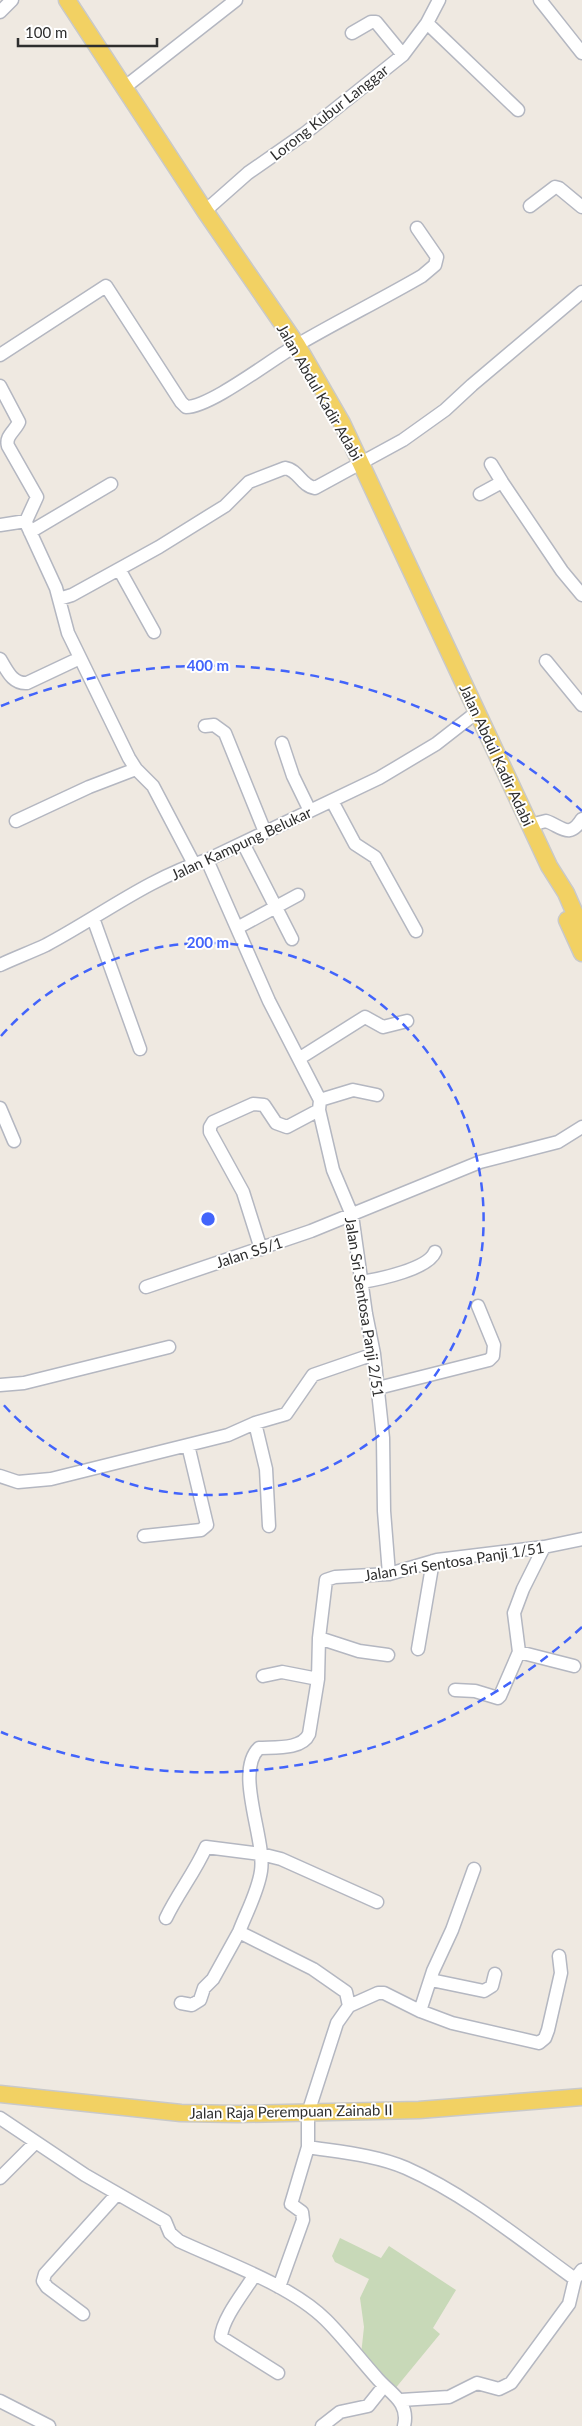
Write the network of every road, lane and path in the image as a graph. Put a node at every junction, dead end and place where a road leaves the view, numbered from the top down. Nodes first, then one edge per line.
1 (12, 0) edge
2 (67, 0) edge
3 (236, 0) edge
4 (439, 0) edge
5 (540, 0) edge
6 (0, 12) edge
7 (427, 23) junction
8 (352, 33) dead end
9 (582, 53) edge
10 (403, 55) junction
11 (125, 87) junction
12 (518, 110) dead end
13 (530, 206) dead end
14 (582, 207) edge
15 (205, 211) junction
16 (417, 228) dead end
17 (581, 294) edge
18 (297, 345) junction
19 (0, 355) edge
20 (0, 386) edge
21 (362, 463) junction
22 (491, 464) dead end
23 (502, 482) junction
24 (111, 484) dead end
25 (480, 494) dead end
26 (0, 525) edge
27 (28, 526) junction
28 (119, 569) junction
29 (582, 595) edge
30 (58, 599) junction
31 (154, 632) dead end
32 (80, 658) junction
33 (0, 659) edge
34 (546, 661) dead end
35 (582, 704) edge
36 (477, 712) junction
37 (206, 726) dead end
38 (282, 743) dead end
39 (136, 769) junction
40 (332, 800) junction
41 (310, 811) junction
42 (582, 820) edge
43 (16, 821) dead end
44 (530, 825) junction
45 (265, 832) junction
46 (244, 842) junction
47 (207, 860) junction
48 (194, 864) junction
49 (549, 866) junction
50 (298, 895) dead end
51 (278, 906) junction
52 (93, 918) junction
53 (237, 928) junction
54 (582, 930) edge
55 (416, 931) dead end
56 (292, 938) dead end
57 (582, 953) edge
58 (0, 965) edge
59 (407, 1021) dead end
60 (140, 1049) dead end
61 (300, 1058) junction
62 (377, 1095) dead end
63 (320, 1105) junction
64 (0, 1108) edge
65 (582, 1127) edge
66 (14, 1141) dead end
67 (352, 1215) junction
68 (261, 1249) junction
69 (435, 1252) dead end
70 (362, 1282) junction
71 (146, 1287) dead end
72 (478, 1306) dead end
73 (170, 1347) dead end
74 (374, 1354) junction
75 (0, 1385) edge
76 (378, 1388) junction
77 (255, 1424) junction
78 (188, 1445) junction
79 (0, 1476) edge
80 (269, 1526) dead end
81 (144, 1536) dead end
82 (582, 1539) edge
83 (544, 1547) junction
84 (433, 1561) junction
85 (389, 1574) junction
86 (319, 1638) junction
87 (418, 1649) dead end
88 (519, 1652) junction
89 (388, 1655) dead end
90 (574, 1666) dead end
91 (263, 1676) dead end
92 (318, 1678) junction
93 (455, 1690) dead end
94 (261, 1854) junction
95 (474, 1869) dead end
96 (377, 1902) dead end
97 (166, 1918) dead end
98 (238, 1932) junction
99 (559, 1956) dead end
100 (495, 1974) dead end
101 (431, 1980) junction
102 (181, 2003) dead end
103 (349, 2006) junction
104 (420, 2011) junction
105 (0, 2094) edge
106 (582, 2097) edge
107 (308, 2111) junction
108 (0, 2118) edge
109 (35, 2143) junction
110 (308, 2147) junction
111 (0, 2178) edge
112 (117, 2194) junction
113 (579, 2275) edge
114 (254, 2276) junction
115 (279, 2287) junction
116 (83, 2314) dead end
117 (278, 2373) dead end
118 (384, 2386) junction
119 (401, 2400) junction
120 (0, 2401) edge
121 (49, 2426) edge
122 (322, 2426) edge
123 (404, 2426) edge

1 - 6 street
2 - 11 main road, Jalan Abdul Kadir Adabi
3 - 11 street
4 - 7 street, Lorong Kubur Langgar
5 - 9 street
7 - 10 street, Lorong Kubur Langgar
7 - 12 street
8 - 10 street
10 - 15 street, Lorong Kubur Langgar
11 - 15 main road, Jalan Abdul Kadir Adabi
13 - 14 street
15 - 18 main road, Jalan Abdul Kadir Adabi
16 - 18 street
17 - 21 street
18 - 19 street
18 - 21 main road, Jalan Abdul Kadir Adabi
20 - 27 street
21 - 28 street
21 - 36 main road, Jalan Abdul Kadir Adabi
22 - 23 street
23 - 25 street
23 - 29 street
24 - 27 street
26 - 27 street
27 - 30 street
28 - 30 street
28 - 31 street
30 - 32 street
32 - 33 street
32 - 39 street
34 - 35 street
36 - 40 street, Jalan Kampung Belukar
36 - 44 main road, Jalan Abdul Kadir Adabi
37 - 45 street
38 - 41 street
39 - 43 street
39 - 48 street
40 - 41 street, Jalan Kampung Belukar
40 - 55 street
41 - 45 street, Jalan Kampung Belukar
42 - 44 street
44 - 49 main road, Jalan Abdul Kadir Adabi
45 - 46 street, Jalan Kampung Belukar
46 - 47 street, Jalan Kampung Belukar
46 - 51 street
47 - 48 street, Jalan Kampung Belukar
47 - 53 street, Jalan Sri Sentosa Panji 2/51
48 - 52 street, Jalan Kampung Belukar
49 - 54 main road, Jalan Abdul Kadir Adabi
49 - 57 main road, Jalan Abdul Kadir Adabi
50 - 51 street
51 - 53 street
51 - 56 street
52 - 58 street, Jalan Kampung Belukar
52 - 60 street
53 - 61 street, Jalan Sri Sentosa Panji 2/51
59 - 61 street
61 - 63 street, Jalan Sri Sentosa Panji 2/51
62 - 63 street
63 - 67 street, Jalan Sri Sentosa Panji 2/51
63 - 68 street
64 - 66 street
65 - 67 street, Jalan S5/1
67 - 68 street, Jalan S5/1
67 - 70 street, Jalan Sri Sentosa Panji 2/51
68 - 71 street, Jalan S5/1
69 - 70 street
70 - 74 street, Jalan Sri Sentosa Panji 2/51
72 - 76 street
73 - 75 street
74 - 76 street, Jalan Sri Sentosa Panji 2/51
74 - 77 street
76 - 85 street, Jalan Sri Sentosa Panji 2/51
77 - 78 street
77 - 80 street
78 - 79 street
78 - 81 street
82 - 83 street, Jalan Sri Sentosa Panji 1/51
83 - 84 street, Jalan Sri Sentosa Panji 1/51
83 - 88 street
84 - 85 street, Jalan Sri Sentosa Panji 1/51
84 - 87 street
85 - 86 street, Jalan Sri Sentosa Panji 1/51
86 - 89 street
86 - 92 street, Jalan Sri Sentosa Panji 1/51
88 - 90 street
88 - 93 street
91 - 92 street
92 - 94 street, Jalan Sri Sentosa Panji 1/51
94 - 96 street
94 - 97 street
94 - 98 street, Jalan Sri Sentosa Panji 1/51
95 - 101 street
98 - 102 street, Jalan Sri Sentosa Panji 1/51
98 - 103 street
99 - 104 street
100 - 101 street
101 - 104 street
103 - 104 street
103 - 107 street
105 - 107 main road, Jalan Raja Perempuan Zainab II
106 - 107 main road, Jalan Raja Perempuan Zainab II
107 - 110 street
108 - 109 street
109 - 111 street
109 - 112 street
110 - 113 street
110 - 115 street
112 - 114 street
112 - 116 street
113 - 119 street
114 - 115 street
114 - 117 street
115 - 118 street
118 - 119 street
118 - 122 street
119 - 123 street
120 - 121 street

